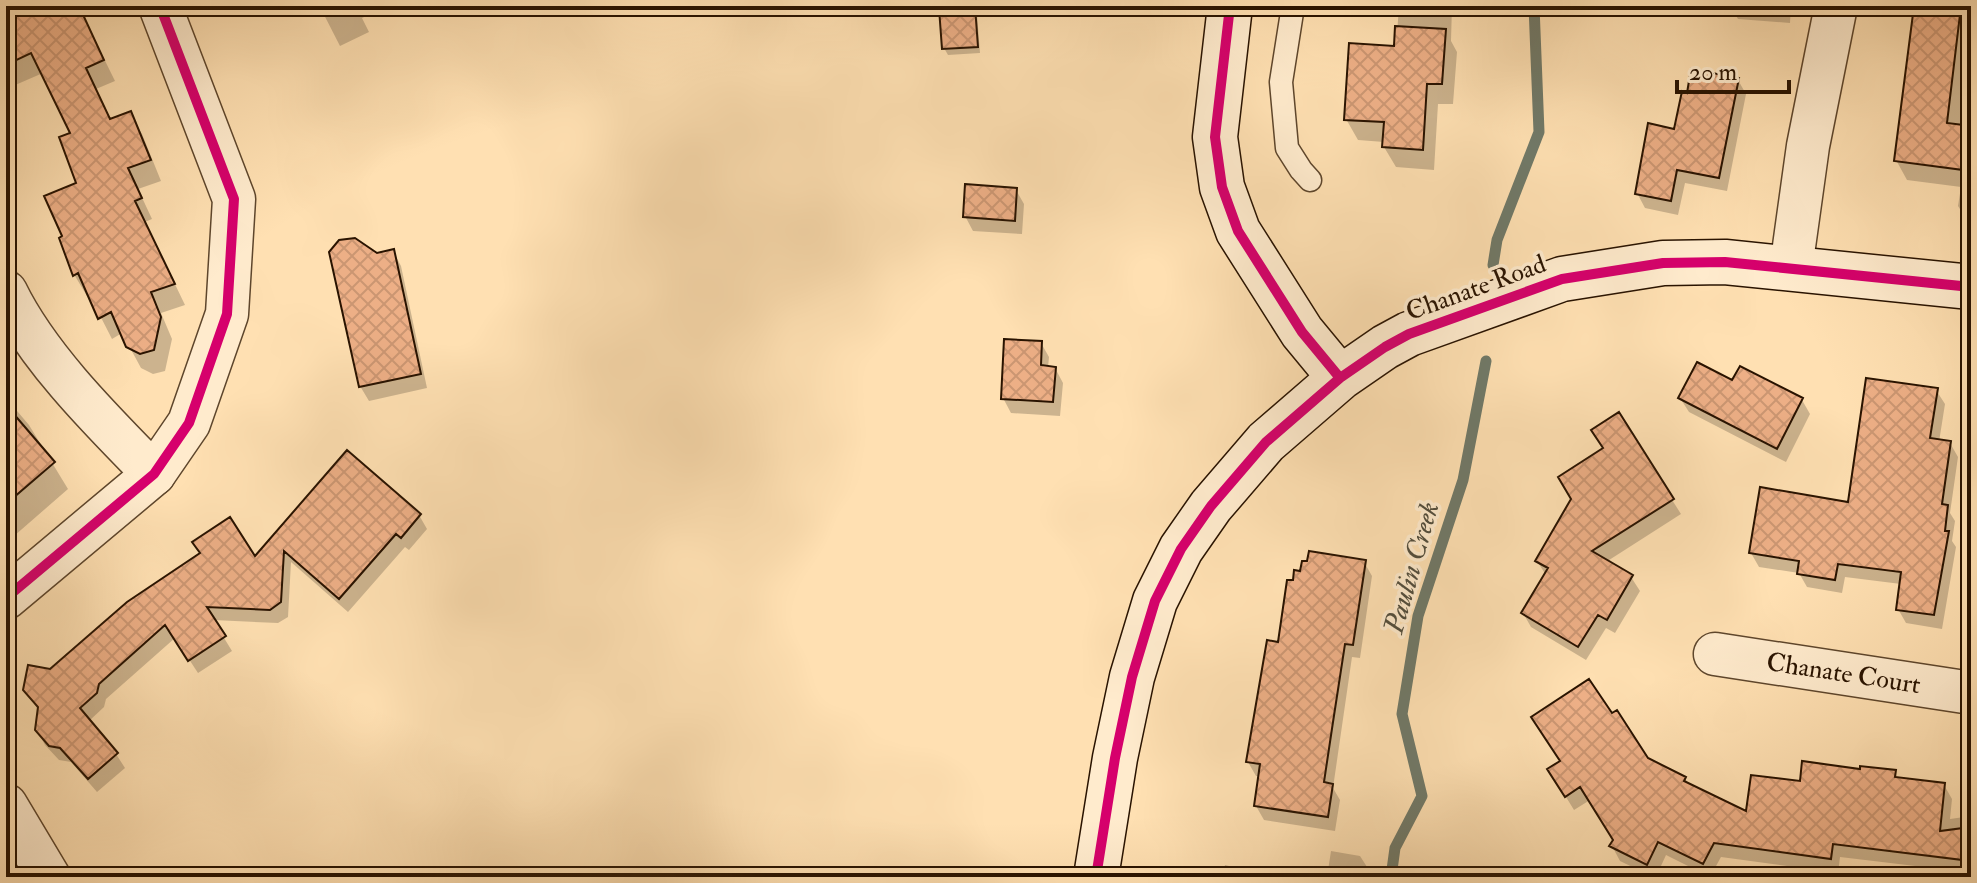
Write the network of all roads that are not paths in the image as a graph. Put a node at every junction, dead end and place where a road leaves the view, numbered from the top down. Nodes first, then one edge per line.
1 (160, 6) edge
2 (1230, 6) edge
3 (1293, 6) edge
4 (1836, 6) edge
5 (1310, 180) dead end
6 (1791, 268) junction
7 (1971, 287) edge
8 (6, 292) edge
9 (1340, 378) junction
10 (154, 474) junction
11 (6, 598) edge
12 (1715, 654) dead end
13 (1971, 693) edge
14 (6, 805) edge
15 (49, 877) edge
16 (1096, 877) edge

1 - 10 street
2 - 9 street
3 - 5 lane
4 - 6 street
6 - 7 street, Chanate Road
6 - 9 street, Chanate Road
8 - 10 street
9 - 16 street, Chanate Road
10 - 11 street
12 - 13 street, Chanate Court
14 - 15 street

